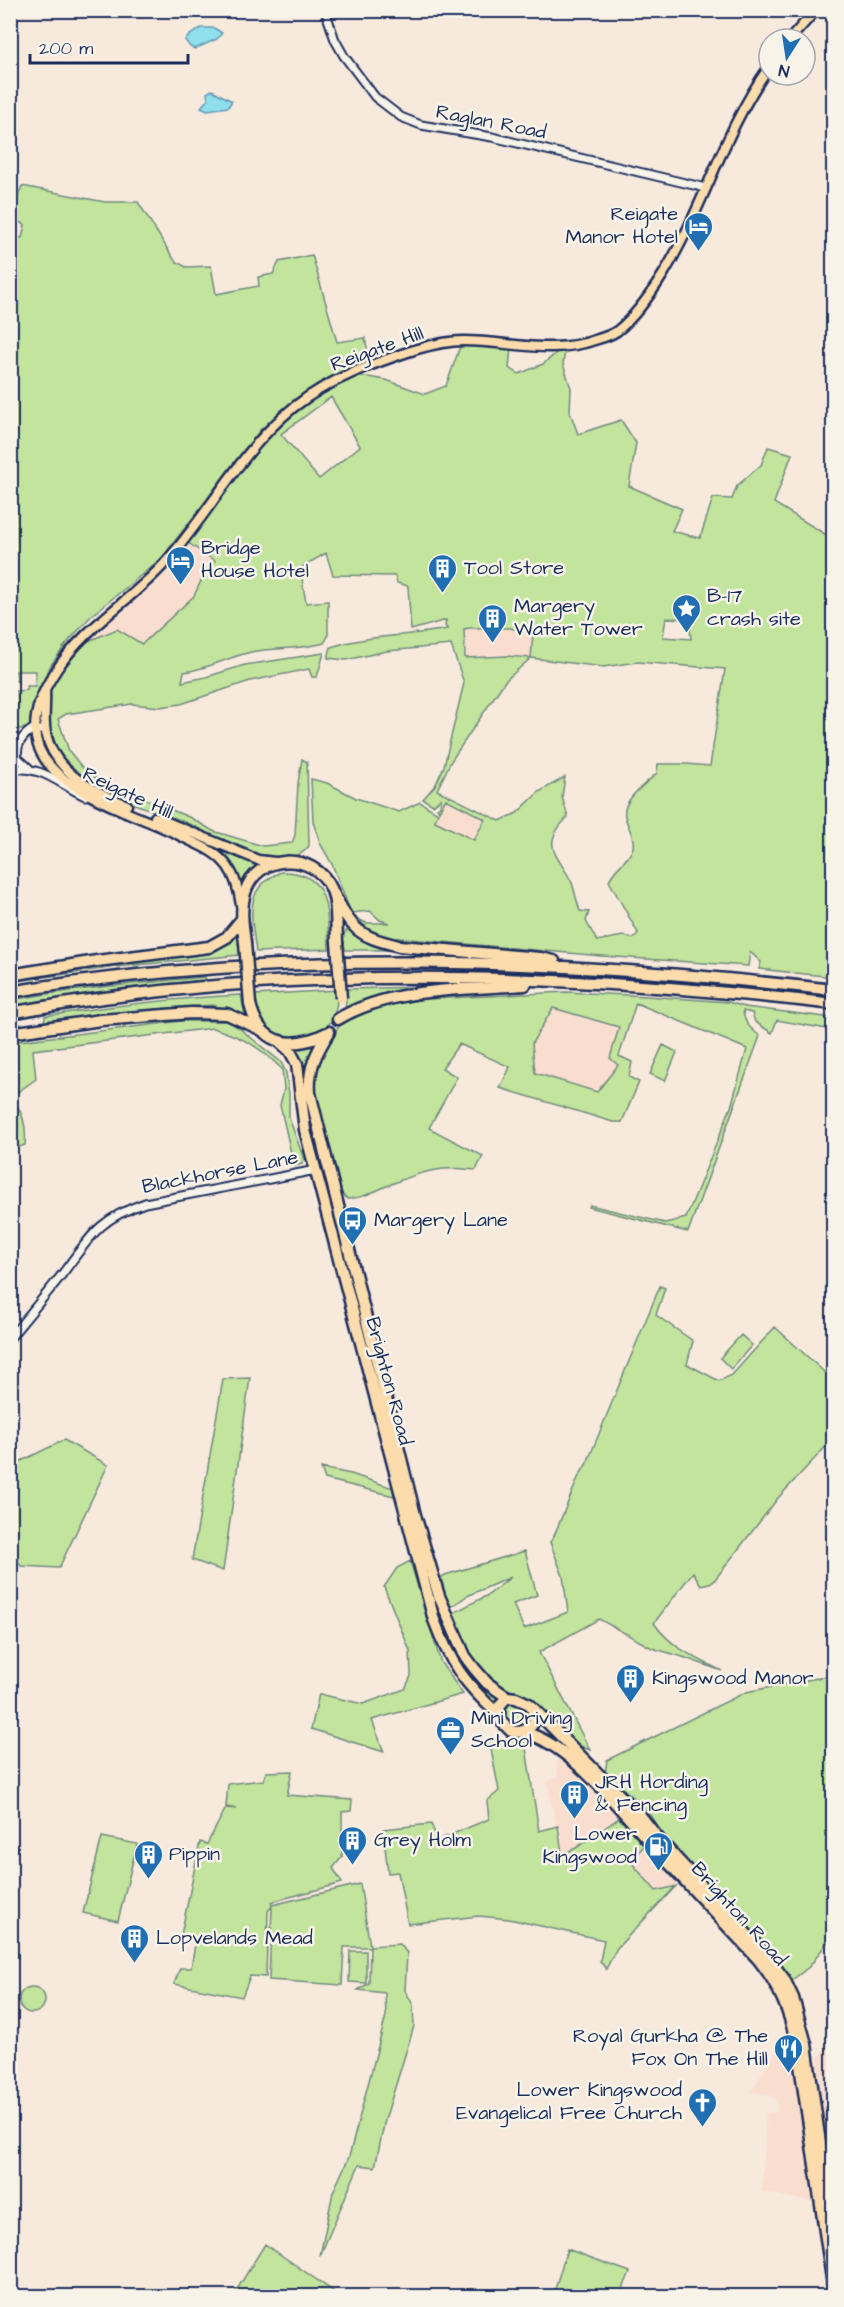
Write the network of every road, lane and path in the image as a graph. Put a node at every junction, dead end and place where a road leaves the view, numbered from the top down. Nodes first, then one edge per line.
1 (325, 10) edge
2 (816, 10) edge
3 (801, 27) edge
4 (757, 86) edge
5 (706, 188) junction
6 (45, 688) junction
7 (35, 729) junction
8 (10, 731) edge
9 (26, 734) junction
10 (46, 734) junction
11 (17, 751) junction
12 (10, 762) edge
13 (10, 769) edge
14 (31, 769) junction
15 (174, 833) junction
16 (280, 861) junction
17 (333, 893) junction
18 (242, 914) junction
19 (577, 967) junction
20 (10, 975) edge
21 (576, 981) junction
22 (834, 990) edge
23 (10, 992) edge
24 (834, 1004) edge
25 (10, 1013) edge
26 (239, 1019) junction
27 (338, 1019) junction
28 (262, 1030) junction
29 (330, 1032) junction
30 (10, 1033) edge
31 (280, 1042) junction
32 (300, 1098) junction
33 (316, 1170) junction
34 (10, 1338) edge
35 (507, 1697) junction
36 (532, 1707) junction
37 (498, 1714) junction
38 (523, 1732) junction
39 (834, 2242) edge
40 (834, 2292) edge

1 - 5 street, Raglan Road
2 - 3 main road
4 - 5 main road, Reigate Hill
5 - 6 main road, Reigate Hill
6 - 7 main road, Reigate Hill
6 - 10 main road, Reigate Hill
7 - 9 street
7 - 10 street
7 - 15 main road, Reigate Hill
8 - 9 street
8 - 11 street
9 - 11 street
10 - 16 main road, Reigate Hill
11 - 12 street
11 - 14 street
13 - 14 street
14 - 15 street
15 - 18 main road, Reigate Hill
16 - 17 highway
16 - 18 highway
17 - 19 highway
17 - 27 highway, bridge
18 - 20 highway
18 - 28 highway, bridge
19 - 22 highway
19 - 23 highway
21 - 24 highway
21 - 25 highway
21 - 27 highway
26 - 28 highway
26 - 30 highway
26 - 32 highway
27 - 29 highway, Brighton Road
28 - 31 highway
29 - 31 highway
29 - 35 highway, Brighton Road
31 - 32 highway, Brighton Road
32 - 33 highway, Brighton Road
33 - 34 street, Blackhorse Lane
33 - 37 highway, Brighton Road
35 - 36 highway
35 - 37 highway
36 - 38 highway
36 - 39 highway, Brighton Road
37 - 38 highway
38 - 40 highway, Brighton Road

